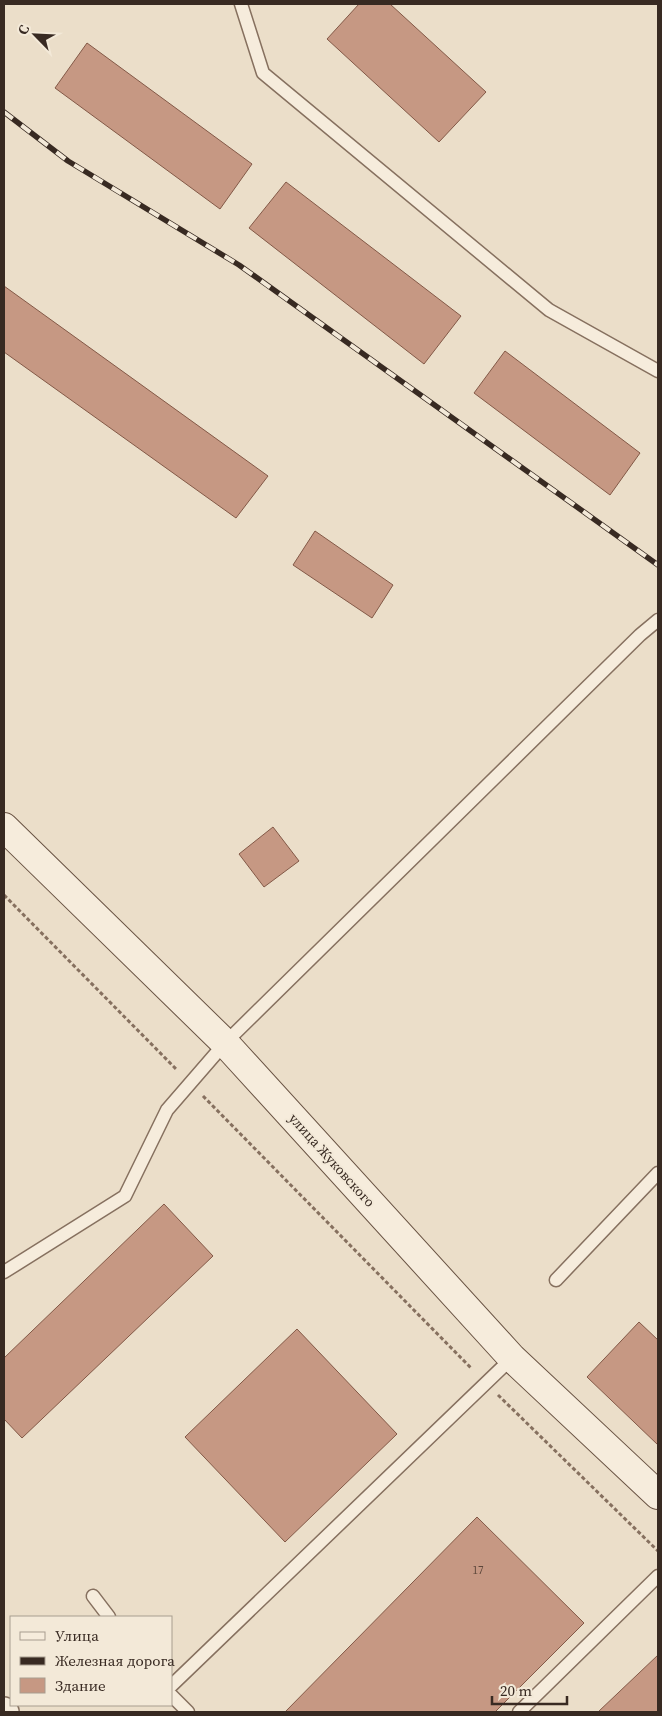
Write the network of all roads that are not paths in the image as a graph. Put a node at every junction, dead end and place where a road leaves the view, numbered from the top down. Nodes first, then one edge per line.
1 (241, 4) edge
2 (658, 371) edge
3 (658, 620) edge
4 (4, 827) edge
5 (225, 1043) junction
6 (658, 1173) edge
7 (4, 1272) edge
8 (556, 1280) dead end
9 (512, 1358) junction
10 (658, 1495) edge
11 (658, 1576) edge
12 (93, 1596) dead end
13 (108, 1616) edge
14 (172, 1685) edge
15 (172, 1696) edge
16 (4, 1710) edge
17 (6, 1712) edge
18 (188, 1712) edge
19 (519, 1712) edge

1 - 2 lane
3 - 5 lane
4 - 5 main road, улица Жуковского
5 - 7 lane
5 - 9 main road, улица Жуковского
6 - 8 lane
9 - 10 main road, улица Жуковского
9 - 14 lane
11 - 19 lane
12 - 13 lane
15 - 18 lane
16 - 17 street

